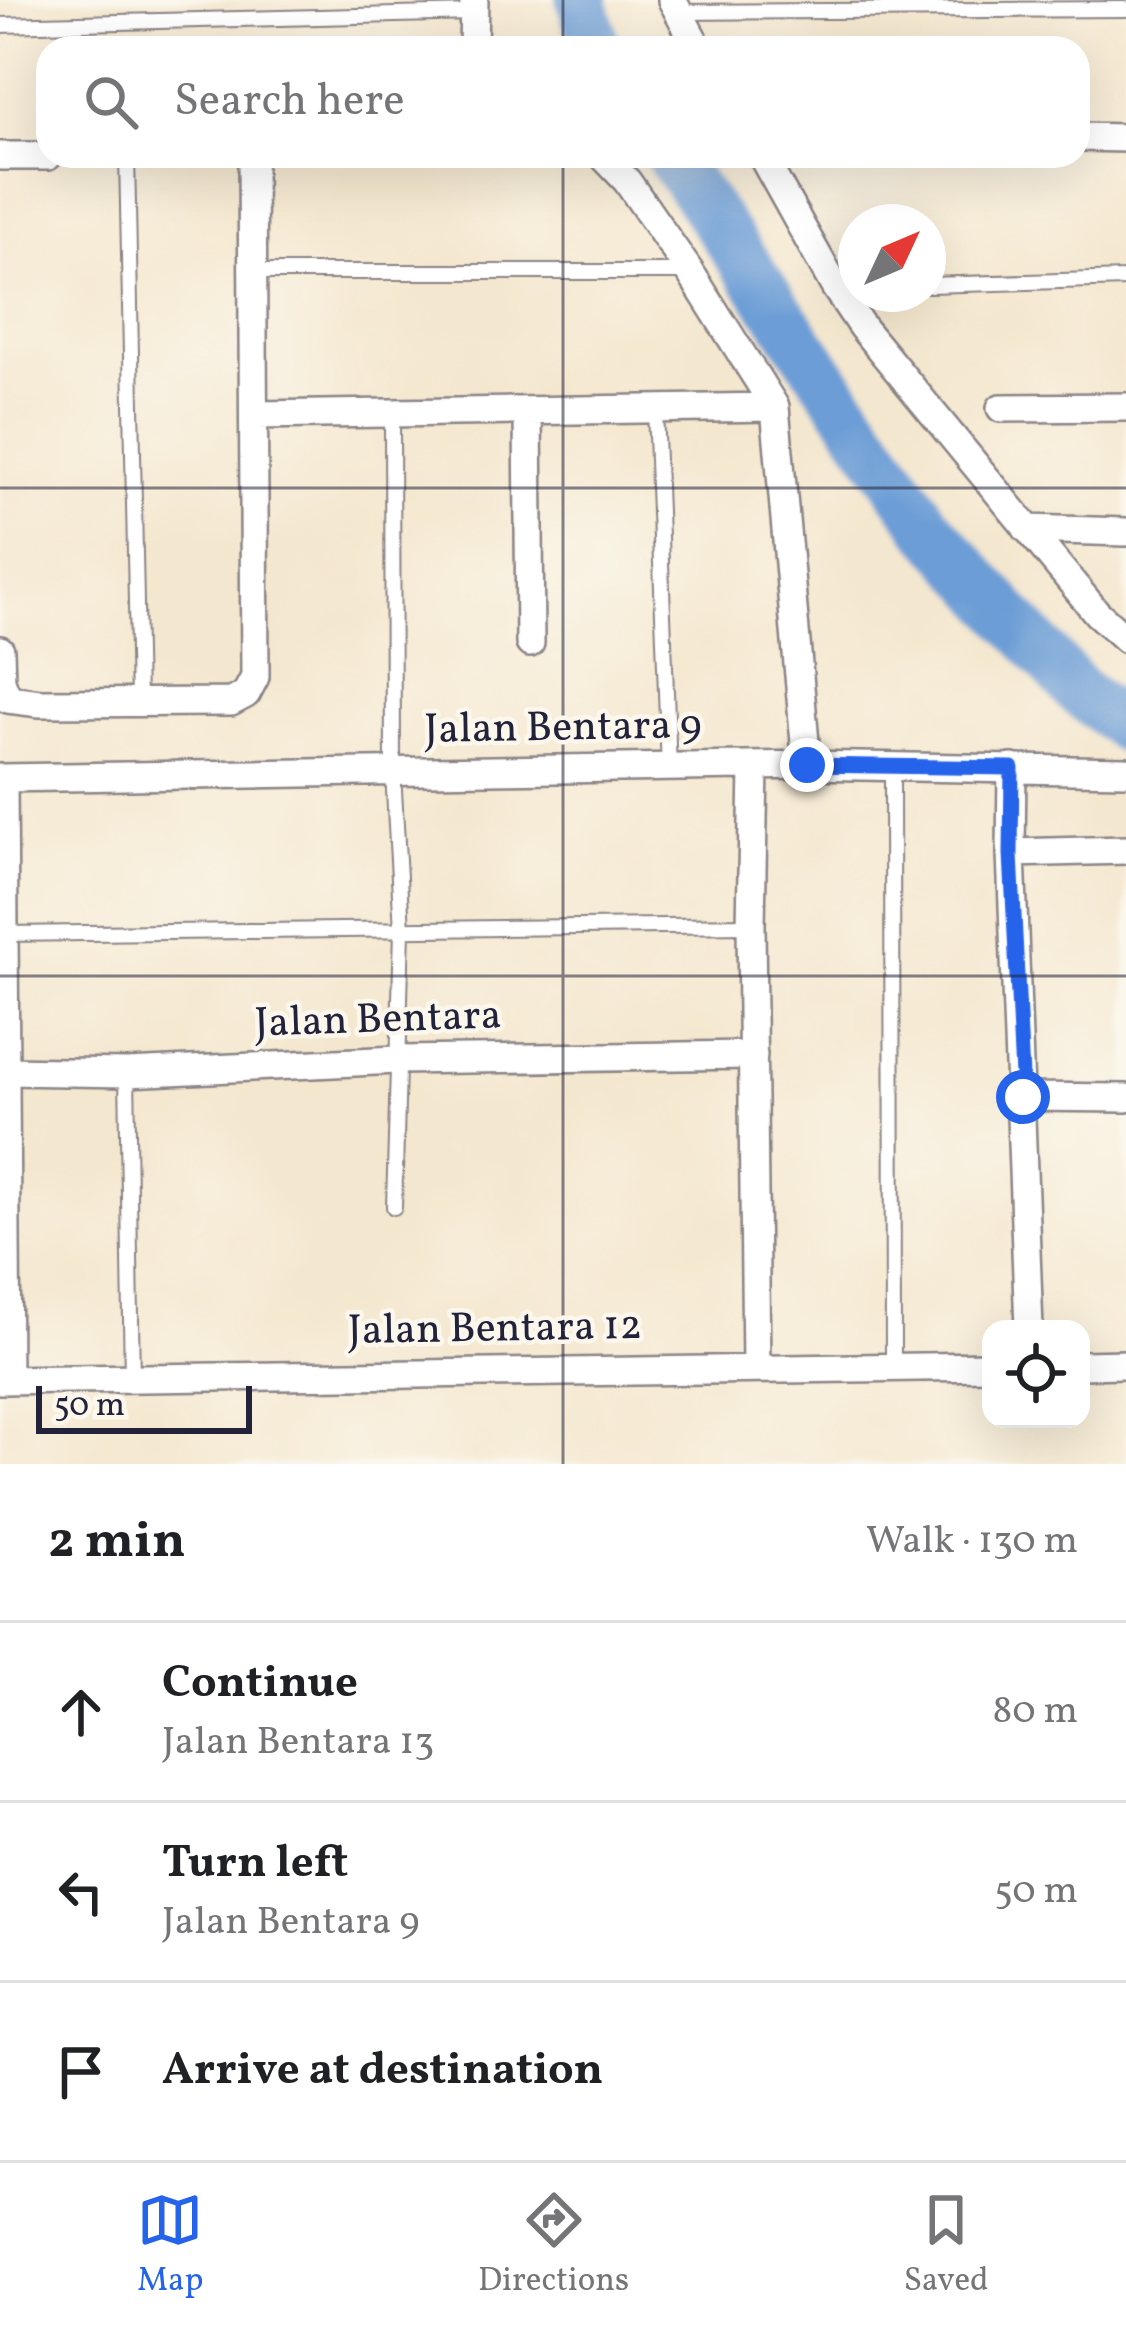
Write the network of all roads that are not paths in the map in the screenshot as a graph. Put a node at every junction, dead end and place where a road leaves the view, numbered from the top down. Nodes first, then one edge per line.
1 (474, 6) edge
2 (674, 6) edge
3 (1126, 9) edge
4 (0, 25) edge
5 (473, 36) edge
6 (691, 36) edge
7 (1090, 137) edge
8 (1126, 138) edge
9 (0, 156) edge
10 (36, 156) edge
11 (127, 168) edge
12 (252, 168) edge
13 (613, 168) edge
14 (770, 168) edge
15 (253, 272) junction
16 (690, 272) junction
17 (838, 276) edge
18 (1126, 279) edge
19 (946, 284) edge
20 (856, 312) edge
21 (775, 407) junction
22 (1126, 407) edge
23 (1001, 408) dead end
24 (655, 409) junction
25 (528, 411) junction
26 (392, 413) junction
27 (255, 415) junction
28 (1028, 529) junction
29 (1126, 532) edge
30 (1126, 639) edge
31 (530, 643) dead end
32 (0, 650) edge
33 (138, 702) junction
34 (807, 765) junction
35 (754, 768) junction
36 (1012, 768) junction
37 (669, 769) junction
38 (892, 769) junction
39 (1126, 771) edge
40 (392, 773) junction
41 (1, 778) edge
42 (1126, 850) edge
43 (1011, 854) junction
44 (752, 925) junction
45 (402, 930) junction
46 (4, 934) junction
47 (753, 1055) junction
48 (397, 1060) junction
49 (7, 1071) junction
50 (127, 1073) junction
51 (1023, 1097) junction
52 (1126, 1098) edge
53 (394, 1207) dead end
54 (1029, 1320) edge
55 (1126, 1364) edge
56 (1090, 1365) edge
57 (982, 1366) edge
58 (756, 1367) junction
59 (893, 1368) junction
60 (132, 1378) junction
61 (4, 1380) edge

1 - 4 lane
1 - 5 street
2 - 3 lane
2 - 6 street
7 - 8 street
9 - 10 street
11 - 33 lane
12 - 15 street
13 - 16 street
14 - 17 street
15 - 16 lane
15 - 27 street
16 - 21 street
18 - 19 lane
20 - 28 street
21 - 24 street
21 - 34 street
22 - 23 street
24 - 25 street
24 - 37 lane
25 - 26 street
25 - 31 street
26 - 27 street
26 - 40 lane
27 - 33 street
28 - 29 street
28 - 30 street
32 - 33 street
34 - 35 street, Jalan Bentara 9
34 - 38 street, Jalan Bentara 9
35 - 37 street, Jalan Bentara 9
35 - 44 street
36 - 38 street, Jalan Bentara 9
36 - 39 street, Jalan Bentara 9
36 - 43 street
37 - 40 street, Jalan Bentara 9
38 - 59 lane
40 - 41 street, Jalan Bentara 9
40 - 45 lane
41 - 46 street
42 - 43 street
43 - 51 street
44 - 45 lane
44 - 47 street
45 - 46 lane
45 - 48 lane
46 - 49 street
47 - 48 street, Jalan Bentara
47 - 58 street
48 - 50 street, Jalan Bentara
48 - 53 lane
49 - 50 street, Jalan Bentara
49 - 61 street
50 - 60 lane
51 - 52 street
51 - 54 street
55 - 56 street
57 - 59 street, Jalan Bentara 12
58 - 59 street, Jalan Bentara 12
58 - 60 street, Jalan Bentara 12
60 - 61 street, Jalan Bentara 12

